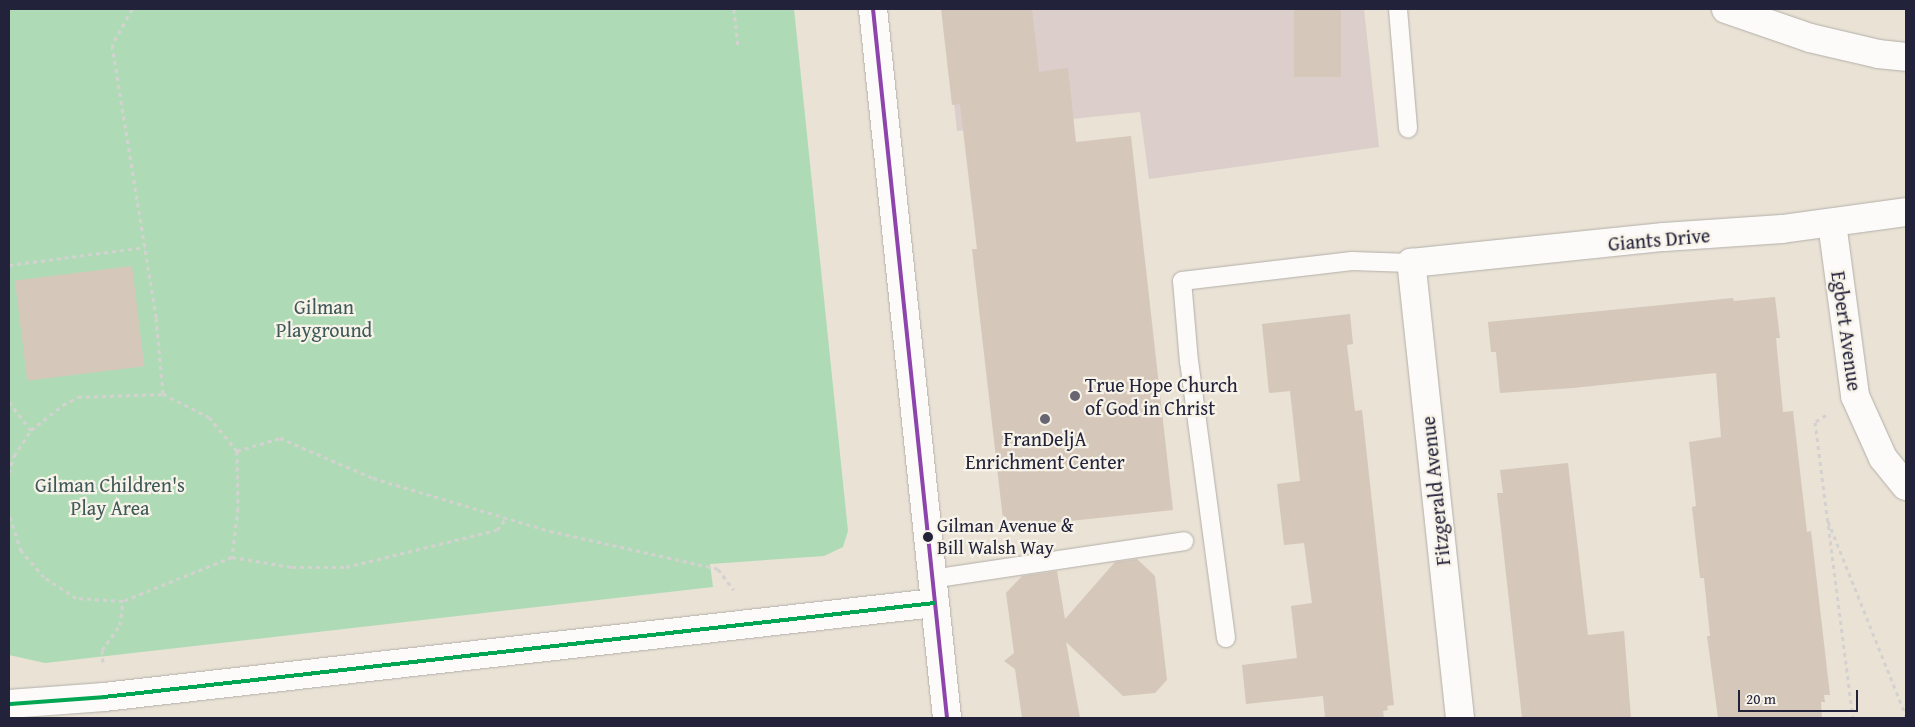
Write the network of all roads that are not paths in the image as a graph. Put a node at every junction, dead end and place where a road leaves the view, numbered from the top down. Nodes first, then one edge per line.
1 (873, 9) edge
2 (1398, 9) edge
3 (1726, 9) edge
4 (1906, 57) edge
5 (1408, 128) dead end
6 (1906, 212) edge
7 (1832, 223) junction
8 (1411, 263) junction
9 (1906, 486) edge
10 (1184, 540) dead end
11 (933, 591) junction
12 (1226, 638) dead end
13 (9, 704) edge
14 (947, 718) edge
15 (1460, 718) edge

1 - 11 street
2 - 5 lane
3 - 4 street
6 - 7 street, Giants Drive
7 - 8 street, Giants Drive
7 - 9 street, Egbert Avenue
8 - 12 lane
8 - 15 street, Fitzgerald Avenue
10 - 11 lane
11 - 13 street
11 - 14 street

